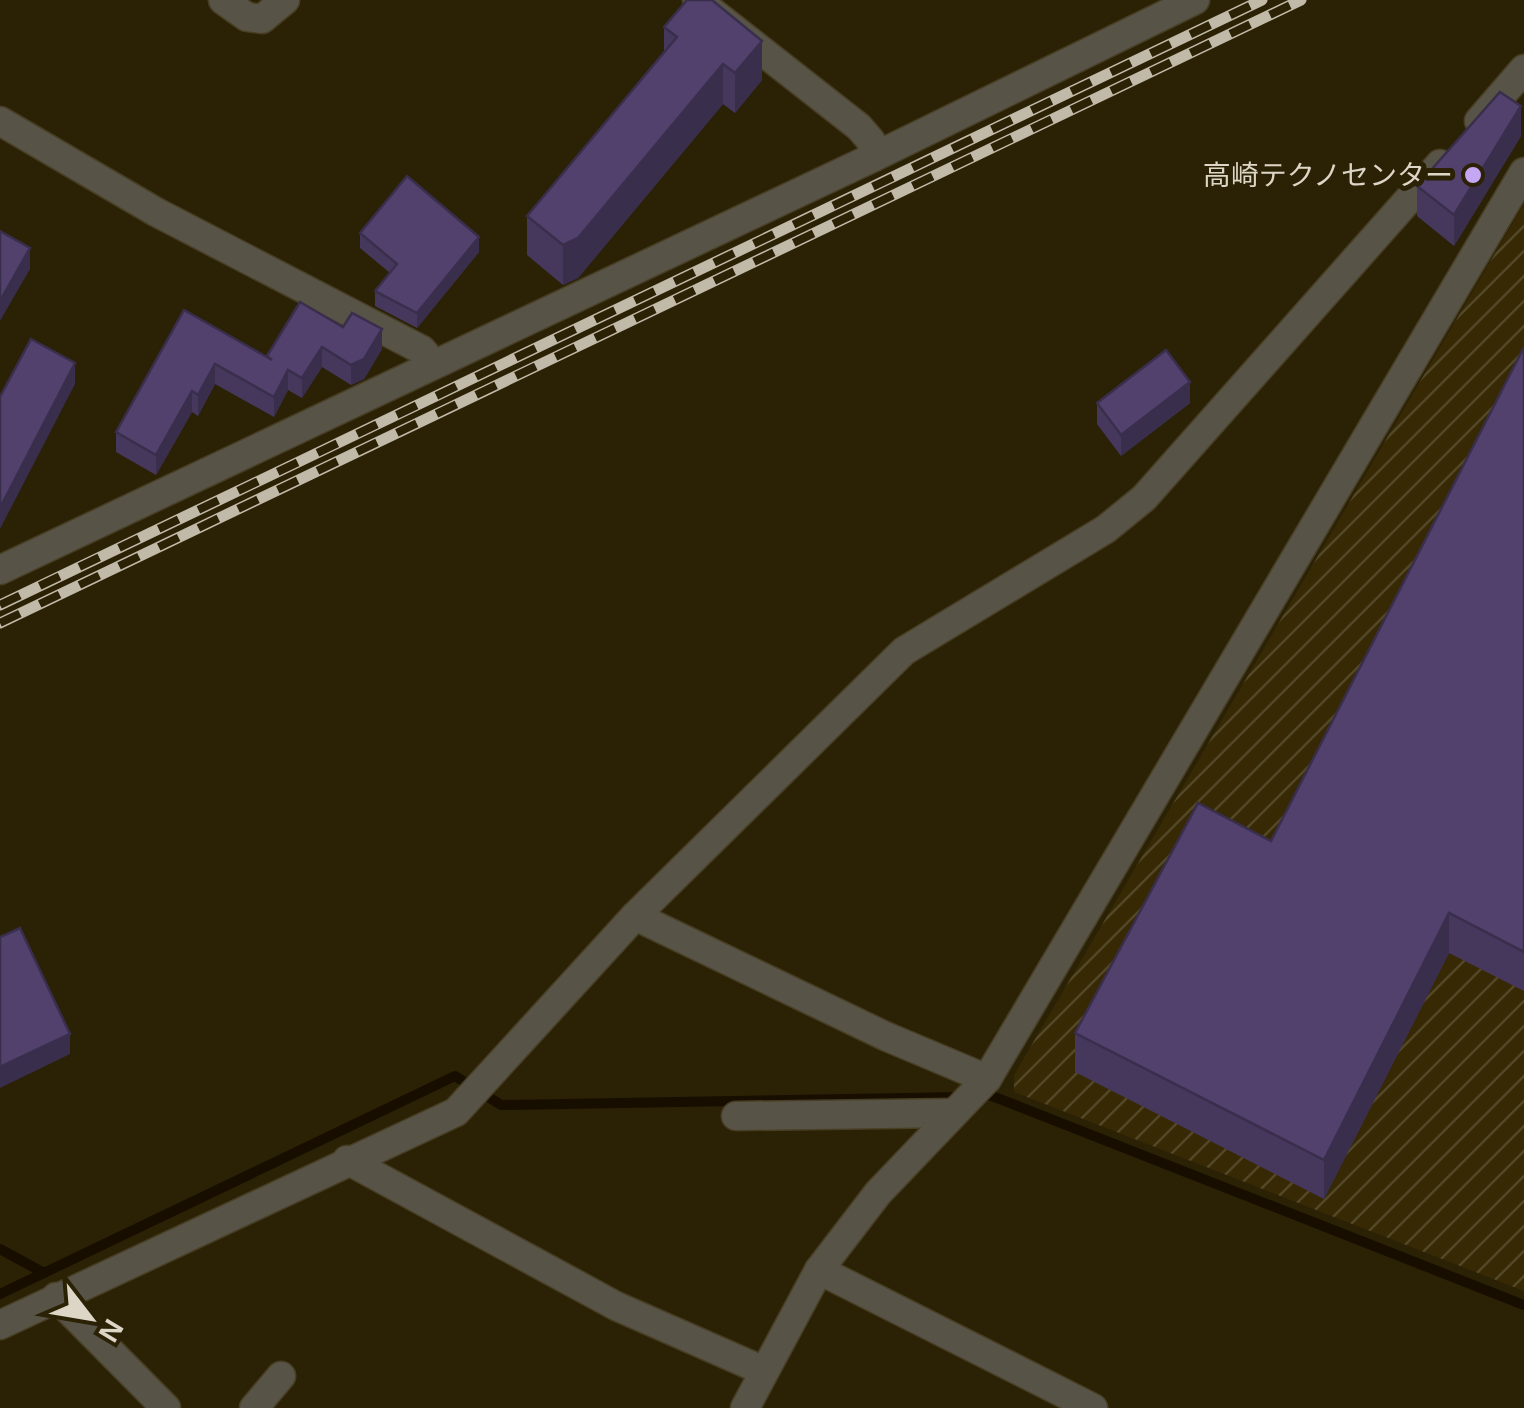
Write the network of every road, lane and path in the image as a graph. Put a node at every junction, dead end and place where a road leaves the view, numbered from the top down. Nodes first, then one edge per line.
1 (223, 0) edge
2 (285, 0) edge
3 (697, 0) edge
4 (1195, 0) edge
5 (1524, 69) edge
6 (2, 125) edge
7 (874, 158) junction
8 (1524, 172) edge
9 (434, 364) junction
10 (0, 570) edge
11 (635, 916) junction
12 (987, 1079) junction
13 (954, 1112) junction
14 (736, 1116) dead end
15 (347, 1160) junction
16 (819, 1270) junction
17 (56, 1298) junction
18 (0, 1324) edge
19 (764, 1371) junction
20 (281, 1376) dead end
21 (166, 1408) edge
22 (254, 1408) edge
23 (745, 1408) edge
24 (1092, 1408) edge

1 - 2 street
3 - 7 street
4 - 7 street
5 - 11 street
6 - 9 street
7 - 9 street
8 - 12 street
9 - 10 street
11 - 12 street
11 - 15 street
12 - 13 street
13 - 14 street
13 - 16 street
15 - 17 street
15 - 19 street
16 - 19 street
16 - 24 street
17 - 18 street
17 - 21 street
19 - 23 street
20 - 22 street

